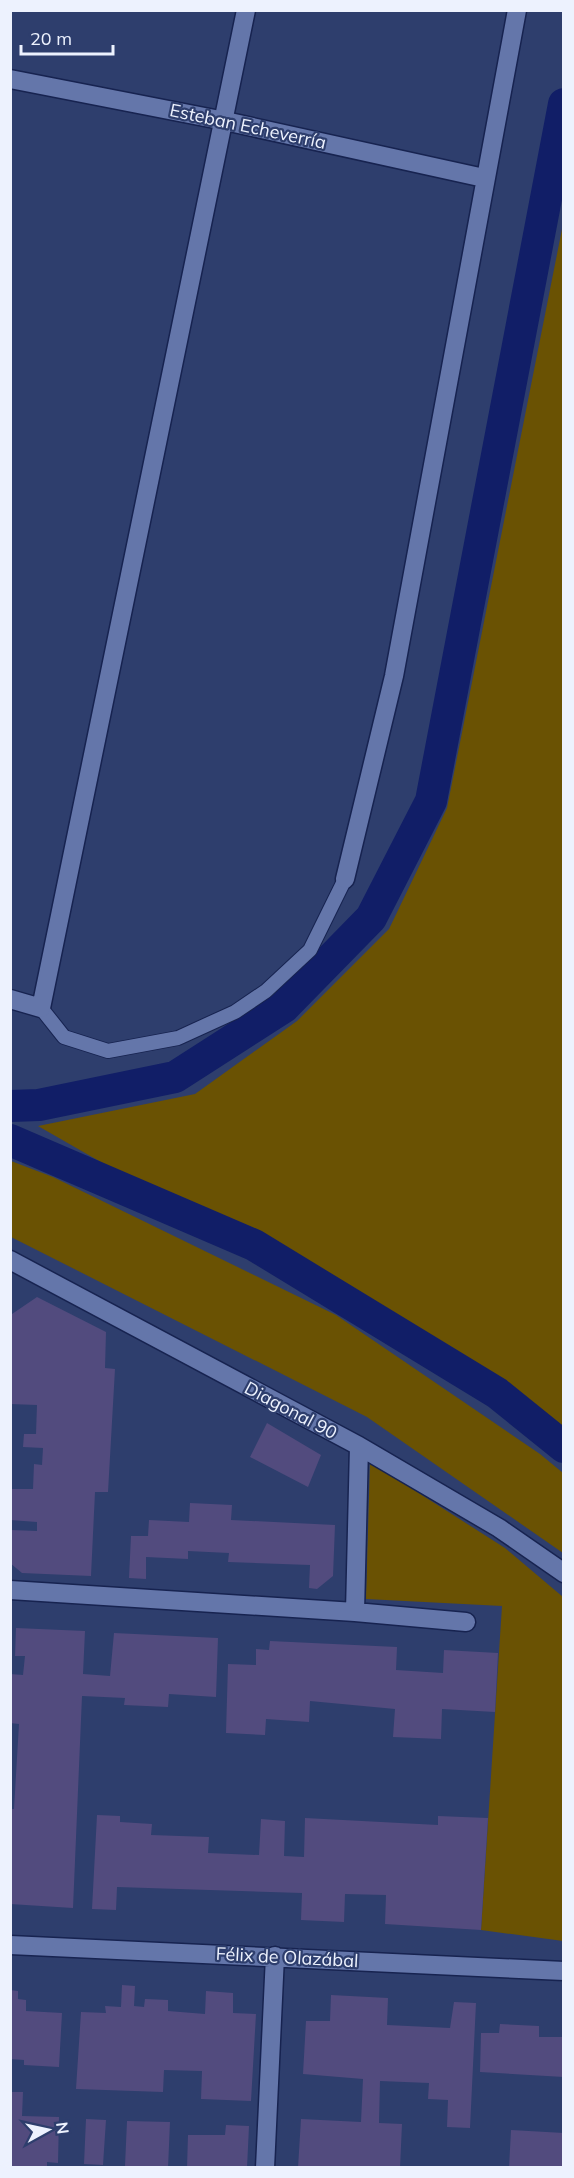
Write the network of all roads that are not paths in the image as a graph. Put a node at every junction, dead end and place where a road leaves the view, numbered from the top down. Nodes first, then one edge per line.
1 (246, 10) edge
2 (517, 10) edge
3 (10, 79) edge
4 (225, 121) junction
5 (484, 178) junction
6 (345, 879) joint
7 (10, 999) edge
8 (41, 1008) junction
9 (10, 1260) edge
10 (359, 1446) junction
11 (564, 1573) edge
12 (10, 1590) edge
13 (355, 1612) junction
14 (466, 1622) dead end
15 (10, 1945) edge
16 (275, 1956) junction
17 (564, 1971) edge
18 (265, 2168) edge

1 - 4 street
2 - 5 street
3 - 4 street, Esteban Echeverría
4 - 5 street, Esteban Echeverría
4 - 8 street
5 - 6 street
6 - 8 lane
7 - 8 street
9 - 10 street, Diagonal 90
10 - 11 street, Diagonal 90
10 - 13 street
12 - 13 street
13 - 14 street
15 - 16 street, Félix de Olazábal
16 - 17 street, Félix de Olazábal
16 - 18 street

